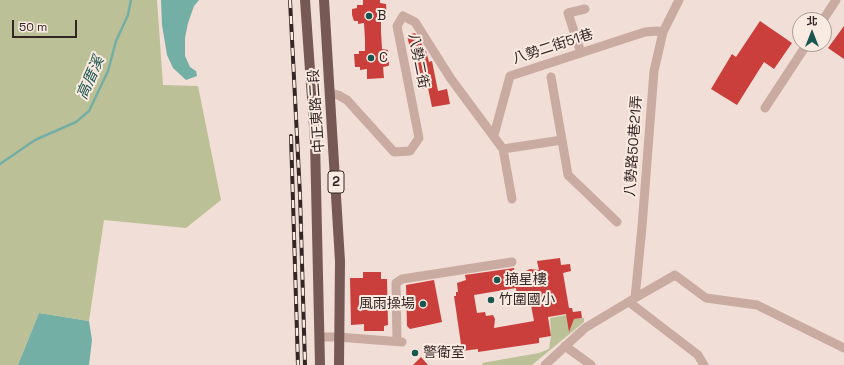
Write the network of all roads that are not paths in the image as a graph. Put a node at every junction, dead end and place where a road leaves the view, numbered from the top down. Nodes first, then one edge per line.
1 (305, 0) edge
2 (324, 0) edge
3 (679, 0) edge
4 (836, 0) edge
5 (585, 9) dead end
6 (828, 12) edge
7 (663, 32) junction
8 (802, 52) edge
9 (581, 53) junction
10 (551, 77) dead end
11 (330, 93) junction
12 (765, 108) dead end
13 (494, 135) junction
14 (562, 140) junction
15 (503, 149) junction
16 (512, 198) dead end
17 (617, 222) dead end
18 (512, 262) dead end
19 (632, 300) junction
20 (320, 337) junction
21 (338, 337) junction
22 (565, 346) junction
23 (844, 348) edge
24 (320, 365) edge
25 (339, 365) edge
26 (545, 365) edge
27 (591, 365) edge
28 (704, 365) edge

1 - 20 main road, 中正東路二段 / 2
2 - 11 main road, 中正東路二段 / 2
3 - 7 street, 八勢路50巷21弄
4 - 6 street
5 - 9 street
7 - 9 street, 八勢二街51巷
7 - 19 street, 八勢路50巷21弄
8 - 12 street
9 - 13 street, 八勢二街51巷
10 - 14 street
11 - 13 street, 八勢二街
11 - 21 main road, 中正東路二段 / 2
13 - 15 street, 八勢二街
14 - 15 street
14 - 17 street
15 - 16 street, 八勢二街
18 - 21 street
19 - 22 street
19 - 23 street
19 - 28 street
20 - 21 street
20 - 24 main road, 中正東路二段 / 2
21 - 25 main road, 中正東路二段 / 2
22 - 26 street
22 - 27 street

